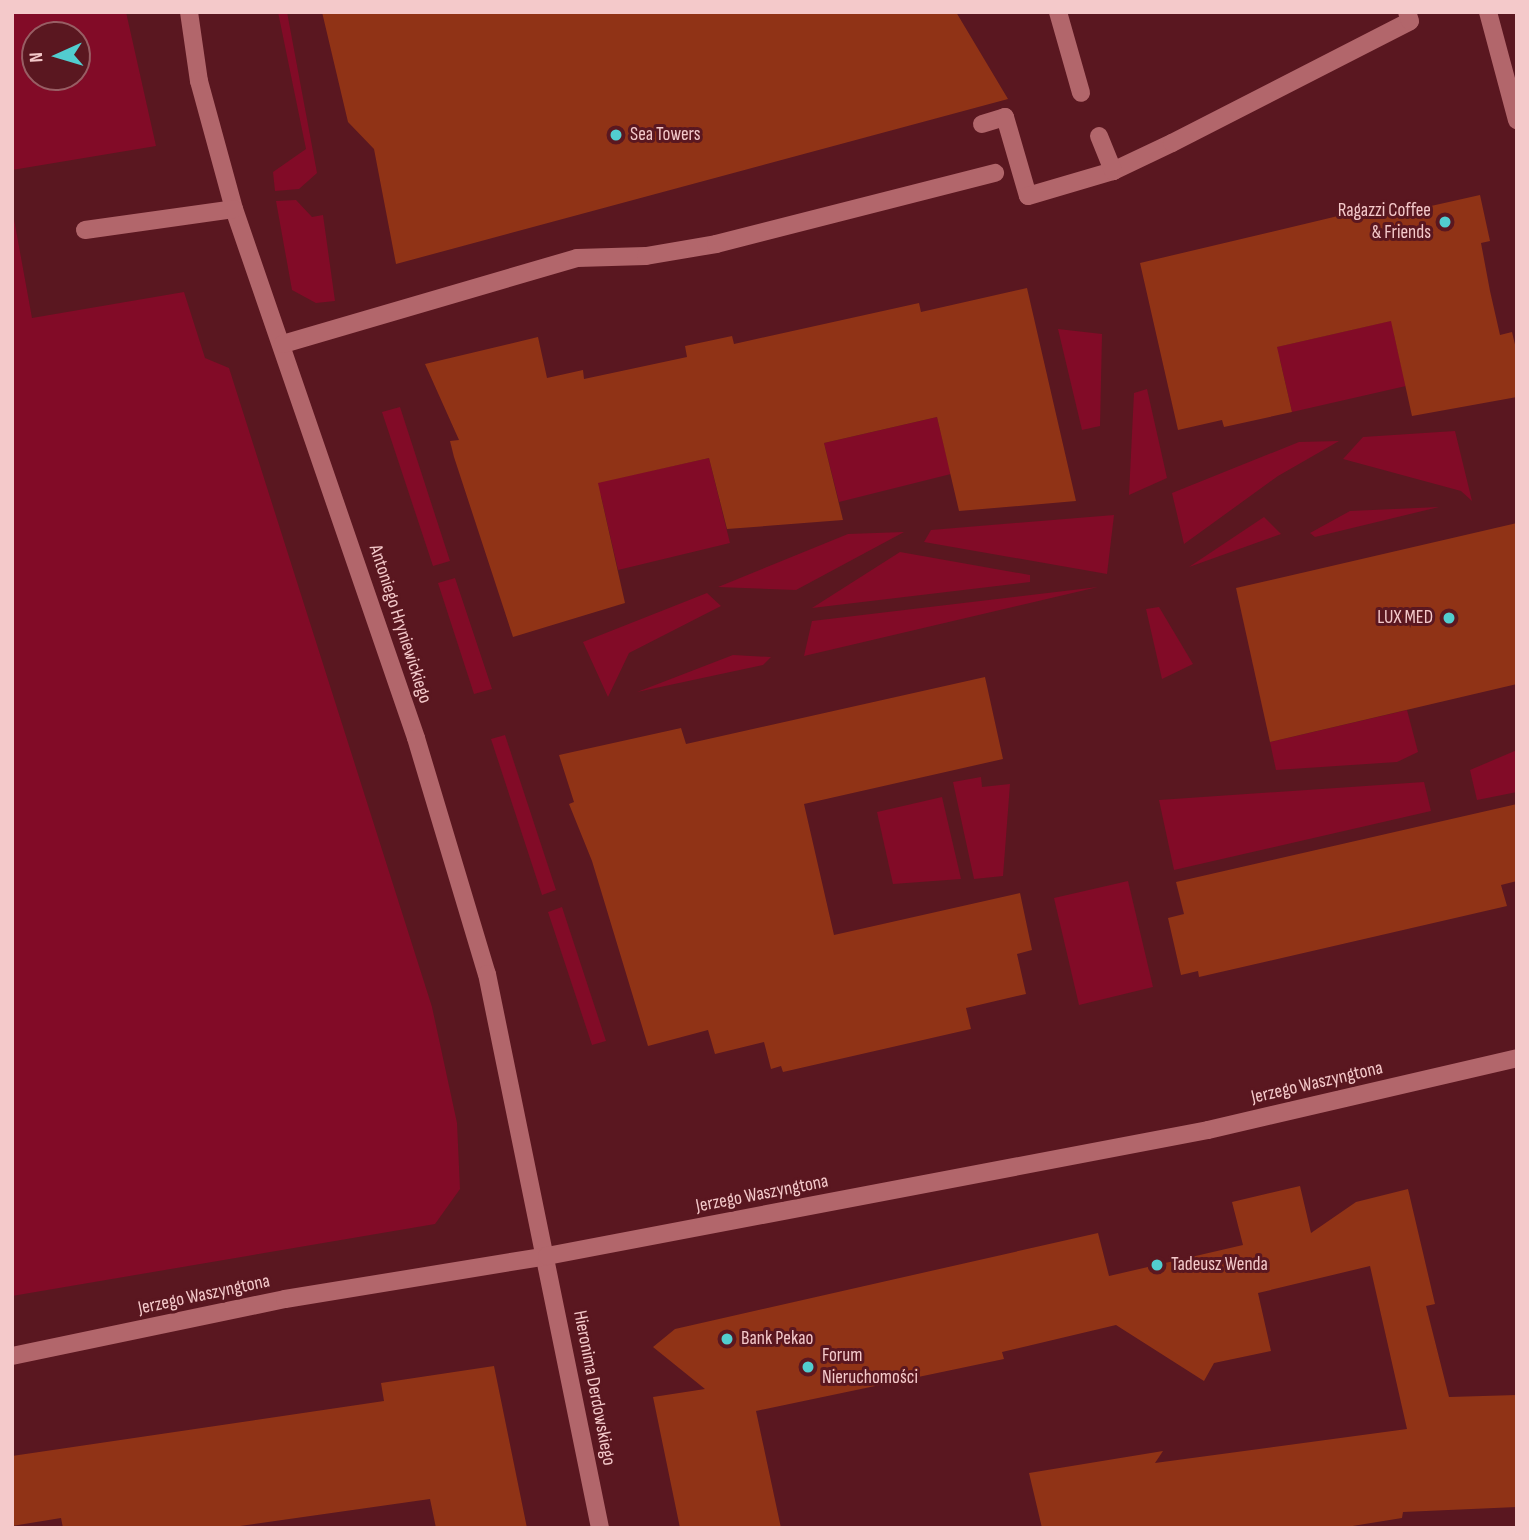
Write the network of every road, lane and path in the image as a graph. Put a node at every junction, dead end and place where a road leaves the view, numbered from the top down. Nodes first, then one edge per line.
1 (189, 12) edge
2 (1059, 12) edge
3 (1407, 12) edge
4 (1488, 12) edge
5 (1081, 93) dead end
6 (1517, 120) edge
7 (982, 124) dead end
8 (1099, 136) dead end
9 (1113, 171) junction
10 (995, 173) dead end
11 (234, 209) junction
12 (85, 230) dead end
13 (283, 344) junction
14 (1517, 1058) edge
15 (547, 1256) junction
16 (12, 1356) edge
17 (600, 1528) edge

1 - 11 street, Antoniego Hryniewickiego
2 - 5 street
3 - 9 street
4 - 6 street
7 - 9 street
8 - 9 street
10 - 13 street
11 - 12 street
11 - 13 street, Antoniego Hryniewickiego
13 - 15 street, Antoniego Hryniewickiego
14 - 15 street, Jerzego Waszyngtona
15 - 16 street, Jerzego Waszyngtona
15 - 17 street, Hieronima Derdowskiego

